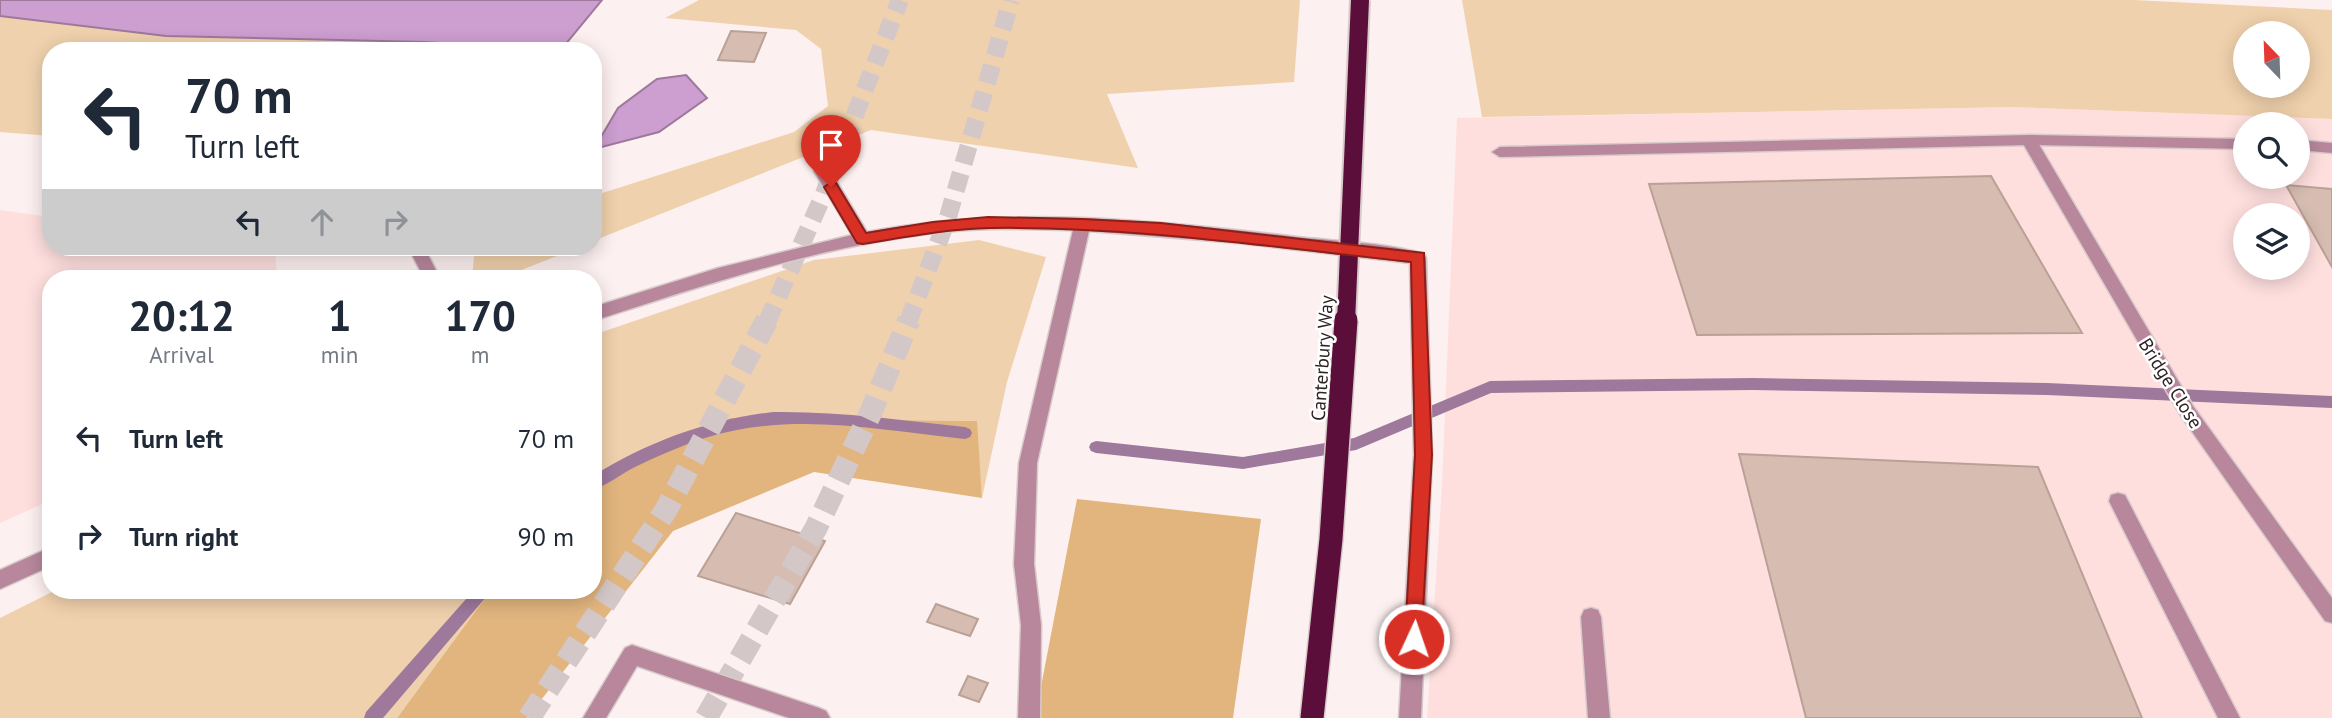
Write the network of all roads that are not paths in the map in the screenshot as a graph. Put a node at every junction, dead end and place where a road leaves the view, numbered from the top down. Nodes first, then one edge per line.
1 (1360, 0) edge
2 (2029, 140) junction
3 (2233, 144) edge
4 (2310, 146) edge
5 (2332, 148) edge
6 (1500, 152) dead end
7 (822, 171) dead end
8 (1082, 225) junction
9 (863, 239) junction
10 (602, 311) edge
11 (2118, 501) dead end
12 (42, 560) edge
13 (0, 579) edge
14 (2332, 614) edge
15 (1591, 617) dead end
16 (594, 718) edge
17 (819, 718) edge
18 (1030, 718) edge
19 (1312, 718) edge
20 (1410, 718) edge
21 (1599, 718) edge
22 (2229, 718) edge

1 - 19 highway, Canterbury Way, bridge
2 - 3 street
2 - 6 street
2 - 14 street, Bridge Close
4 - 5 street
7 - 9 street
8 - 9 street
8 - 18 street
8 - 20 street
9 - 10 street
11 - 22 street
12 - 13 street
15 - 21 street
16 - 17 street

